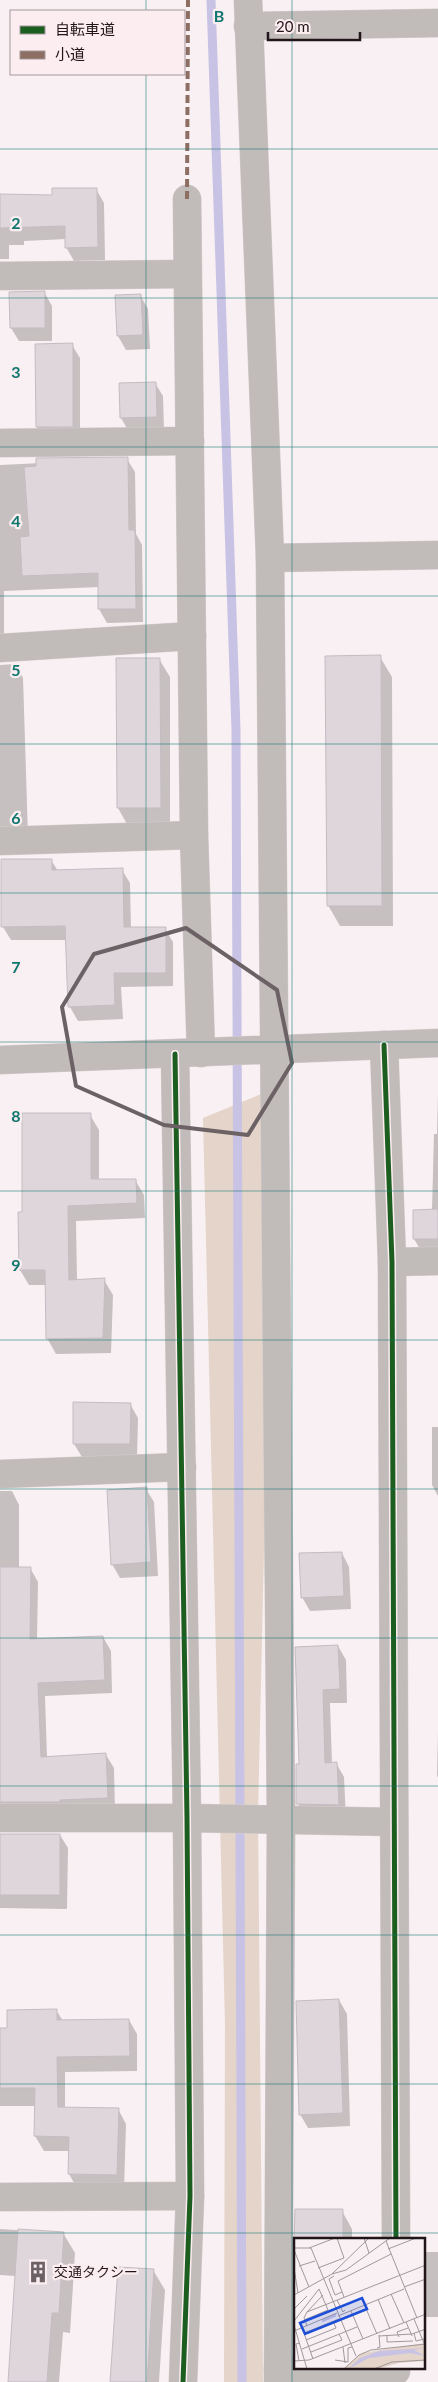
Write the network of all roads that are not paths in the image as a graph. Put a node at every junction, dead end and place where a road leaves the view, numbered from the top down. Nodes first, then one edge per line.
1 (248, 13) edge
2 (438, 23) edge
3 (187, 199) dead end
4 (188, 274) junction
5 (0, 276) edge
6 (190, 441) junction
7 (0, 443) edge
8 (438, 554) edge
9 (270, 558) junction
10 (192, 636) junction
11 (0, 648) edge
12 (194, 834) junction
13 (0, 842) edge
14 (438, 1043) edge
15 (384, 1045) junction
16 (267, 1050) junction
17 (196, 1053) junction
18 (0, 1060) edge
19 (438, 1261) edge
20 (392, 1262) junction
21 (182, 1467) junction
22 (0, 1474) edge
23 (0, 1818) edge
24 (187, 1818) junction
25 (271, 1820) junction
26 (394, 1822) junction
27 (190, 2196) junction
28 (0, 2197) edge
29 (396, 2238) edge
30 (396, 2374) edge
31 (278, 2376) edge
32 (183, 2382) edge

1 - 2 street
1 - 9 street
3 - 4 street
4 - 5 street
4 - 6 street
6 - 7 street
6 - 10 street
8 - 9 street
9 - 16 street
10 - 11 street
10 - 12 street
12 - 13 street
12 - 17 street
14 - 15 street
15 - 16 street
15 - 20 street
16 - 17 street
16 - 25 street
17 - 18 street
17 - 21 street
19 - 20 street
20 - 26 street
21 - 22 street
21 - 24 street
23 - 24 street
24 - 25 street
24 - 27 street
25 - 26 street
25 - 31 street
26 - 29 street
27 - 28 street
27 - 32 street
30 - 31 street

